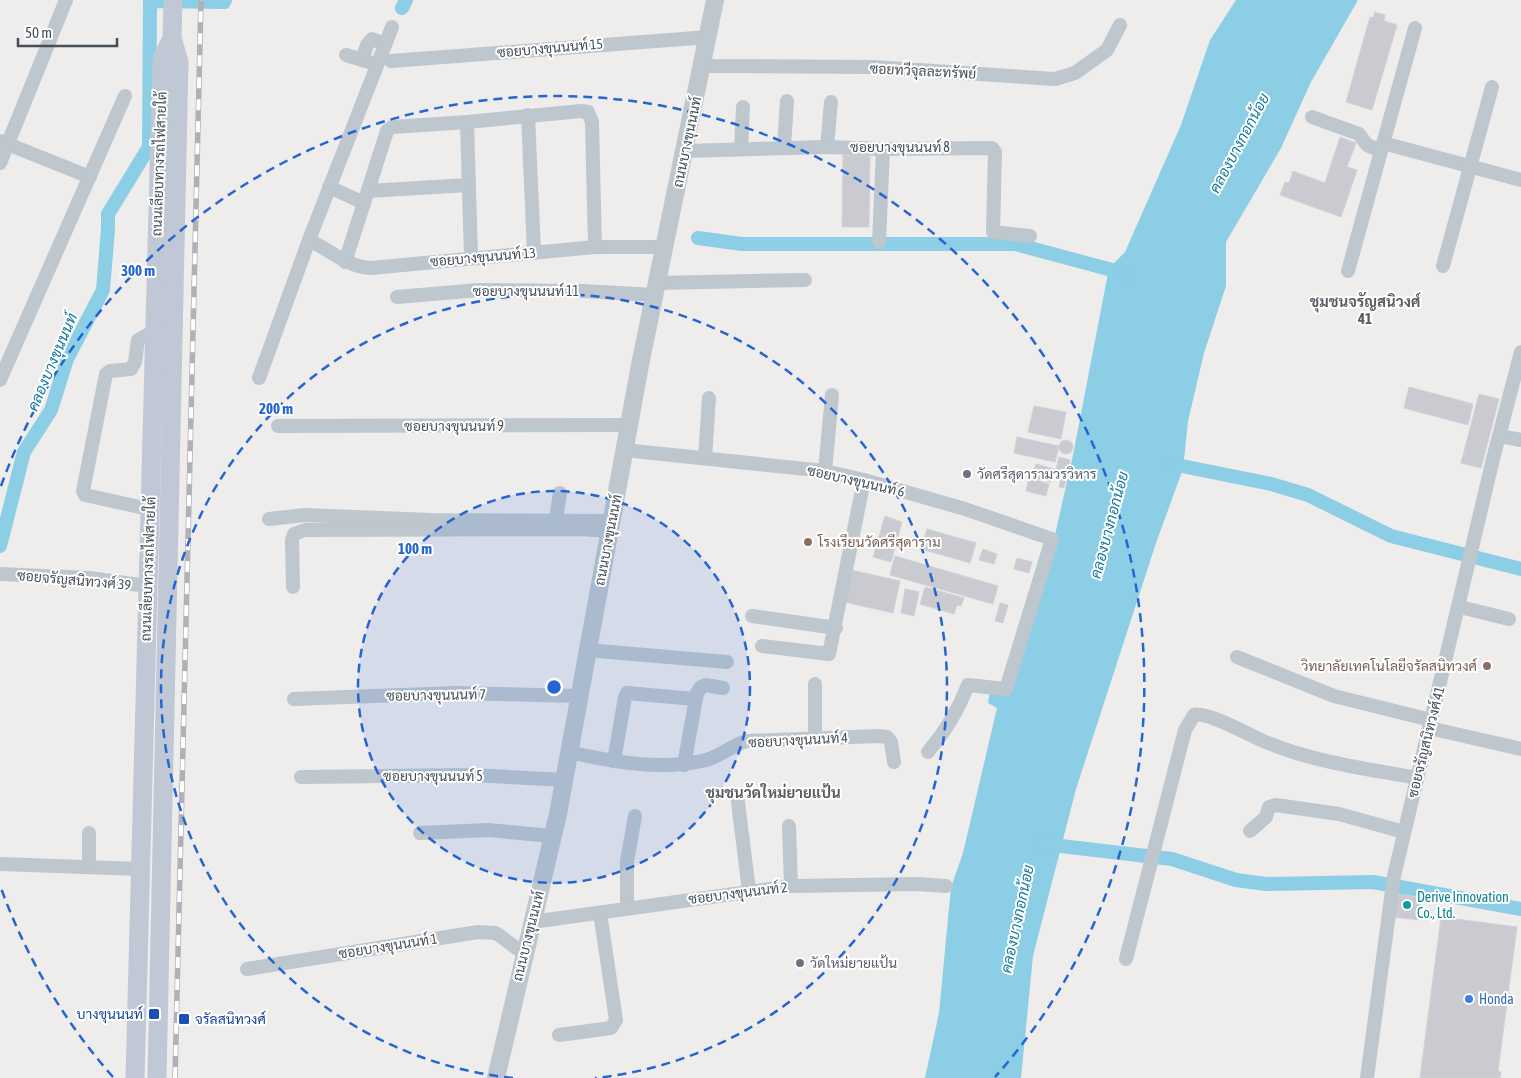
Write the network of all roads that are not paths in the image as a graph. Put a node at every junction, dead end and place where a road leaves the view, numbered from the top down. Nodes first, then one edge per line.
1 (66, 0) edge
2 (173, 0) edge
3 (715, 0) edge
4 (1120, 25) dead end
5 (392, 27) dead end
6 (1415, 28) dead end
7 (709, 36) junction
8 (385, 44) junction
9 (346, 55) dead end
10 (362, 60) junction
11 (171, 61) junction
12 (391, 61) dead end
13 (377, 65) junction
14 (703, 66) junction
15 (1492, 87) dead end
16 (125, 96) dead end
17 (787, 101) dead end
18 (831, 102) dead end
19 (743, 107) dead end
20 (528, 116) junction
21 (1312, 117) dead end
22 (467, 122) junction
23 (4, 143) edge
24 (784, 147) junction
25 (828, 147) junction
26 (1382, 147) junction
27 (742, 148) junction
28 (883, 149) junction
29 (686, 151) junction
30 (0, 163) edge
31 (1471, 167) junction
32 (90, 177) junction
33 (1521, 180) edge
34 (468, 185) junction
35 (329, 187) junction
36 (366, 197) junction
37 (1030, 236) dead end
38 (309, 240) junction
39 (879, 242) dead end
40 (595, 247) junction
41 (665, 247) junction
42 (534, 252) junction
43 (471, 257) junction
44 (345, 262) junction
45 (1443, 266) dead end
46 (1348, 271) dead end
47 (805, 280) dead end
48 (656, 289) junction
49 (397, 296) dead end
50 (154, 337) junction
51 (1521, 352) edge
52 (259, 378) dead end
53 (0, 380) edge
54 (832, 394) dead end
55 (709, 398) dead end
56 (630, 425) junction
57 (278, 426) dead end
58 (1500, 436) junction
59 (1521, 440) edge
60 (624, 450) junction
61 (705, 458) junction
62 (825, 471) junction
63 (864, 480) junction
64 (560, 493) dead end
65 (149, 509) junction
66 (269, 519) dead end
67 (556, 519) junction
68 (610, 526) junction
69 (0, 574) edge
70 (147, 586) junction
71 (293, 587) dead end
72 (1460, 607) junction
73 (752, 616) dead end
74 (1509, 619) dead end
75 (836, 628) junction
76 (762, 646) dead end
77 (587, 650) junction
78 (1237, 657) dead end
79 (727, 662) dead end
80 (815, 684) dead end
81 (723, 688) dead end
82 (578, 696) junction
83 (294, 699) dead end
84 (695, 699) junction
85 (1430, 724) junction
86 (815, 739) junction
87 (1521, 749) edge
88 (569, 752) junction
89 (928, 752) dead end
90 (614, 761) junction
91 (894, 762) dead end
92 (684, 765) junction
93 (301, 777) dead end
94 (1418, 778) junction
95 (564, 780) junction
96 (738, 802) dead end
97 (635, 816) dead end
98 (789, 826) dead end
99 (1250, 831) dead end
100 (1404, 832) junction
101 (90, 833) dead end
102 (420, 834) dead end
103 (552, 836) junction
104 (0, 864) edge
105 (89, 867) junction
106 (139, 868) junction
107 (791, 886) junction
108 (946, 886) dead end
109 (749, 891) junction
110 (627, 908) junction
111 (600, 913) junction
112 (532, 922) junction
113 (524, 953) junction
114 (1126, 959) dead end
115 (247, 969) dead end
116 (559, 1035) dead end
117 (135, 1059) junction
118 (158, 1069) edge
119 (135, 1078) edge
120 (496, 1078) edge
121 (1367, 1078) edge

1 - 23 street
2 - 11 main road
3 - 7 street, ถนนบางขุนนนท์
4 - 14 street, ซอยทวีจุลละทรัพย์
5 - 8 street
6 - 26 street
7 - 12 street, ซอยบางขุนนนท์ 15
7 - 14 street, ถนนบางขุนนนท์
8 - 10 street
8 - 13 street
9 - 10 street
10 - 13 street
11 - 50 main road, ถนนเลียบทางรถไฟสายใต้
11 - 118 main road, ถนนเลียบทางรถไฟสายใต้
13 - 35 street
14 - 29 street, ถนนบางขุนนนท์
15 - 31 street
16 - 32 street
17 - 24 street
18 - 25 street
19 - 27 street
20 - 22 street
20 - 40 street
20 - 42 street
21 - 26 street
22 - 34 street
22 - 36 street
23 - 30 street
23 - 32 street
24 - 25 street, ซอยบางขุนนนท์ 8
24 - 27 street, ซอยบางขุนนนท์ 8
25 - 28 street, ซอยบางขุนนนท์ 8
26 - 31 street
26 - 46 street
27 - 29 street, ซอยบางขุนนนท์ 8
28 - 37 street, ซอยบางขุนนนท์ 8
28 - 39 street
29 - 41 street, ถนนบางขุนนนท์
31 - 33 street
31 - 45 street
32 - 53 street
34 - 36 street
34 - 43 street
35 - 36 street
35 - 38 street
36 - 44 street
38 - 44 street, ซอยบางขุนนนท์ 13
38 - 52 street
40 - 41 street, ซอยบางขุนนนท์ 13
40 - 42 street, ซอยบางขุนนนท์ 13
41 - 48 street, ถนนบางขุนนนท์
42 - 43 street, ซอยบางขุนนนท์ 13
43 - 44 street, ซอยบางขุนนนท์ 13
47 - 48 street, ซอยบางขุนนนท์ 11
48 - 49 street, ซอยบางขุนนนท์ 11
48 - 56 street, ถนนบางขุนนนท์
50 - 65 main road, ถนนเลียบทางรถไฟสายใต้
50 - 65 street
51 - 58 street, ซอยจรัญสนิทวงศ์ 41
54 - 62 street
55 - 61 street
56 - 57 street, ซอยบางขุนนนท์ 9
56 - 60 street, ถนนบางขุนนนท์
58 - 59 street
58 - 72 street, ซอยจรัญสนิทวงศ์ 41
60 - 61 street, ซอยบางขุนนนท์ 6
60 - 68 street, ถนนบางขุนนนท์
61 - 62 street, ซอยบางขุนนนท์ 6
62 - 63 street, ซอยบางขุนนนท์ 6
63 - 75 street
63 - 89 street, ซอยบางขุนนนท์ 6
64 - 67 street
65 - 70 main road, ถนนเลียบทางรถไฟสายใต้
66 - 67 street
67 - 68 street
68 - 71 street
68 - 77 street, ถนนบางขุนนนท์
69 - 70 street, ซอยจรัญสนิทวงศ์ 39
70 - 106 main road, ถนนเลียบทางรถไฟสายใต้
72 - 74 street
72 - 85 street, ซอยจรัญสนิทวงศ์ 41
73 - 75 street
75 - 76 street
77 - 79 street
77 - 82 street, ถนนบางขุนนนท์
78 - 85 street
80 - 86 street
81 - 84 street
82 - 83 street, ซอยบางขุนนนท์ 7
82 - 88 street, ถนนบางขุนนนท์
84 - 90 street
84 - 92 street
85 - 87 street
85 - 94 street, ซอยจรัญสนิทวงศ์ 41
86 - 91 street, ซอยบางขุนนนท์ 4
86 - 92 street, ซอยบางขุนนนท์ 4
88 - 90 street, ซอยบางขุนนนท์ 4
88 - 95 street, ถนนบางขุนนนท์
90 - 92 street, ซอยบางขุนนนท์ 4
93 - 95 street, ซอยบางขุนนนท์ 5
94 - 100 street, ซอยจรัญสนิทวงศ์ 41
94 - 114 street
95 - 103 street, ถนนบางขุนนนท์
96 - 109 street
97 - 110 street
98 - 107 street
99 - 100 street
100 - 121 street, ซอยจรัญสนิทวงศ์ 41
101 - 105 street
102 - 103 street
103 - 112 street, ถนนบางขุนนนท์
104 - 105 street
105 - 106 street
106 - 117 main road, ถนนเลียบทางรถไฟสายใต้
107 - 108 street, ซอยบางขุนนนท์ 2
107 - 109 street, ซอยบางขุนนนท์ 2
109 - 110 street, ซอยบางขุนนนท์ 2
110 - 111 street, ซอยบางขุนนนท์ 2
111 - 112 street, ซอยบางขุนนนท์ 2
111 - 116 street
112 - 113 street, ถนนบางขุนนนท์
113 - 115 street, ซอยบางขุนนนท์ 1
113 - 120 street, ถนนบางขุนนนท์
117 - 118 main road
117 - 119 main road, ถนนเลียบทางรถไฟสายใต้

